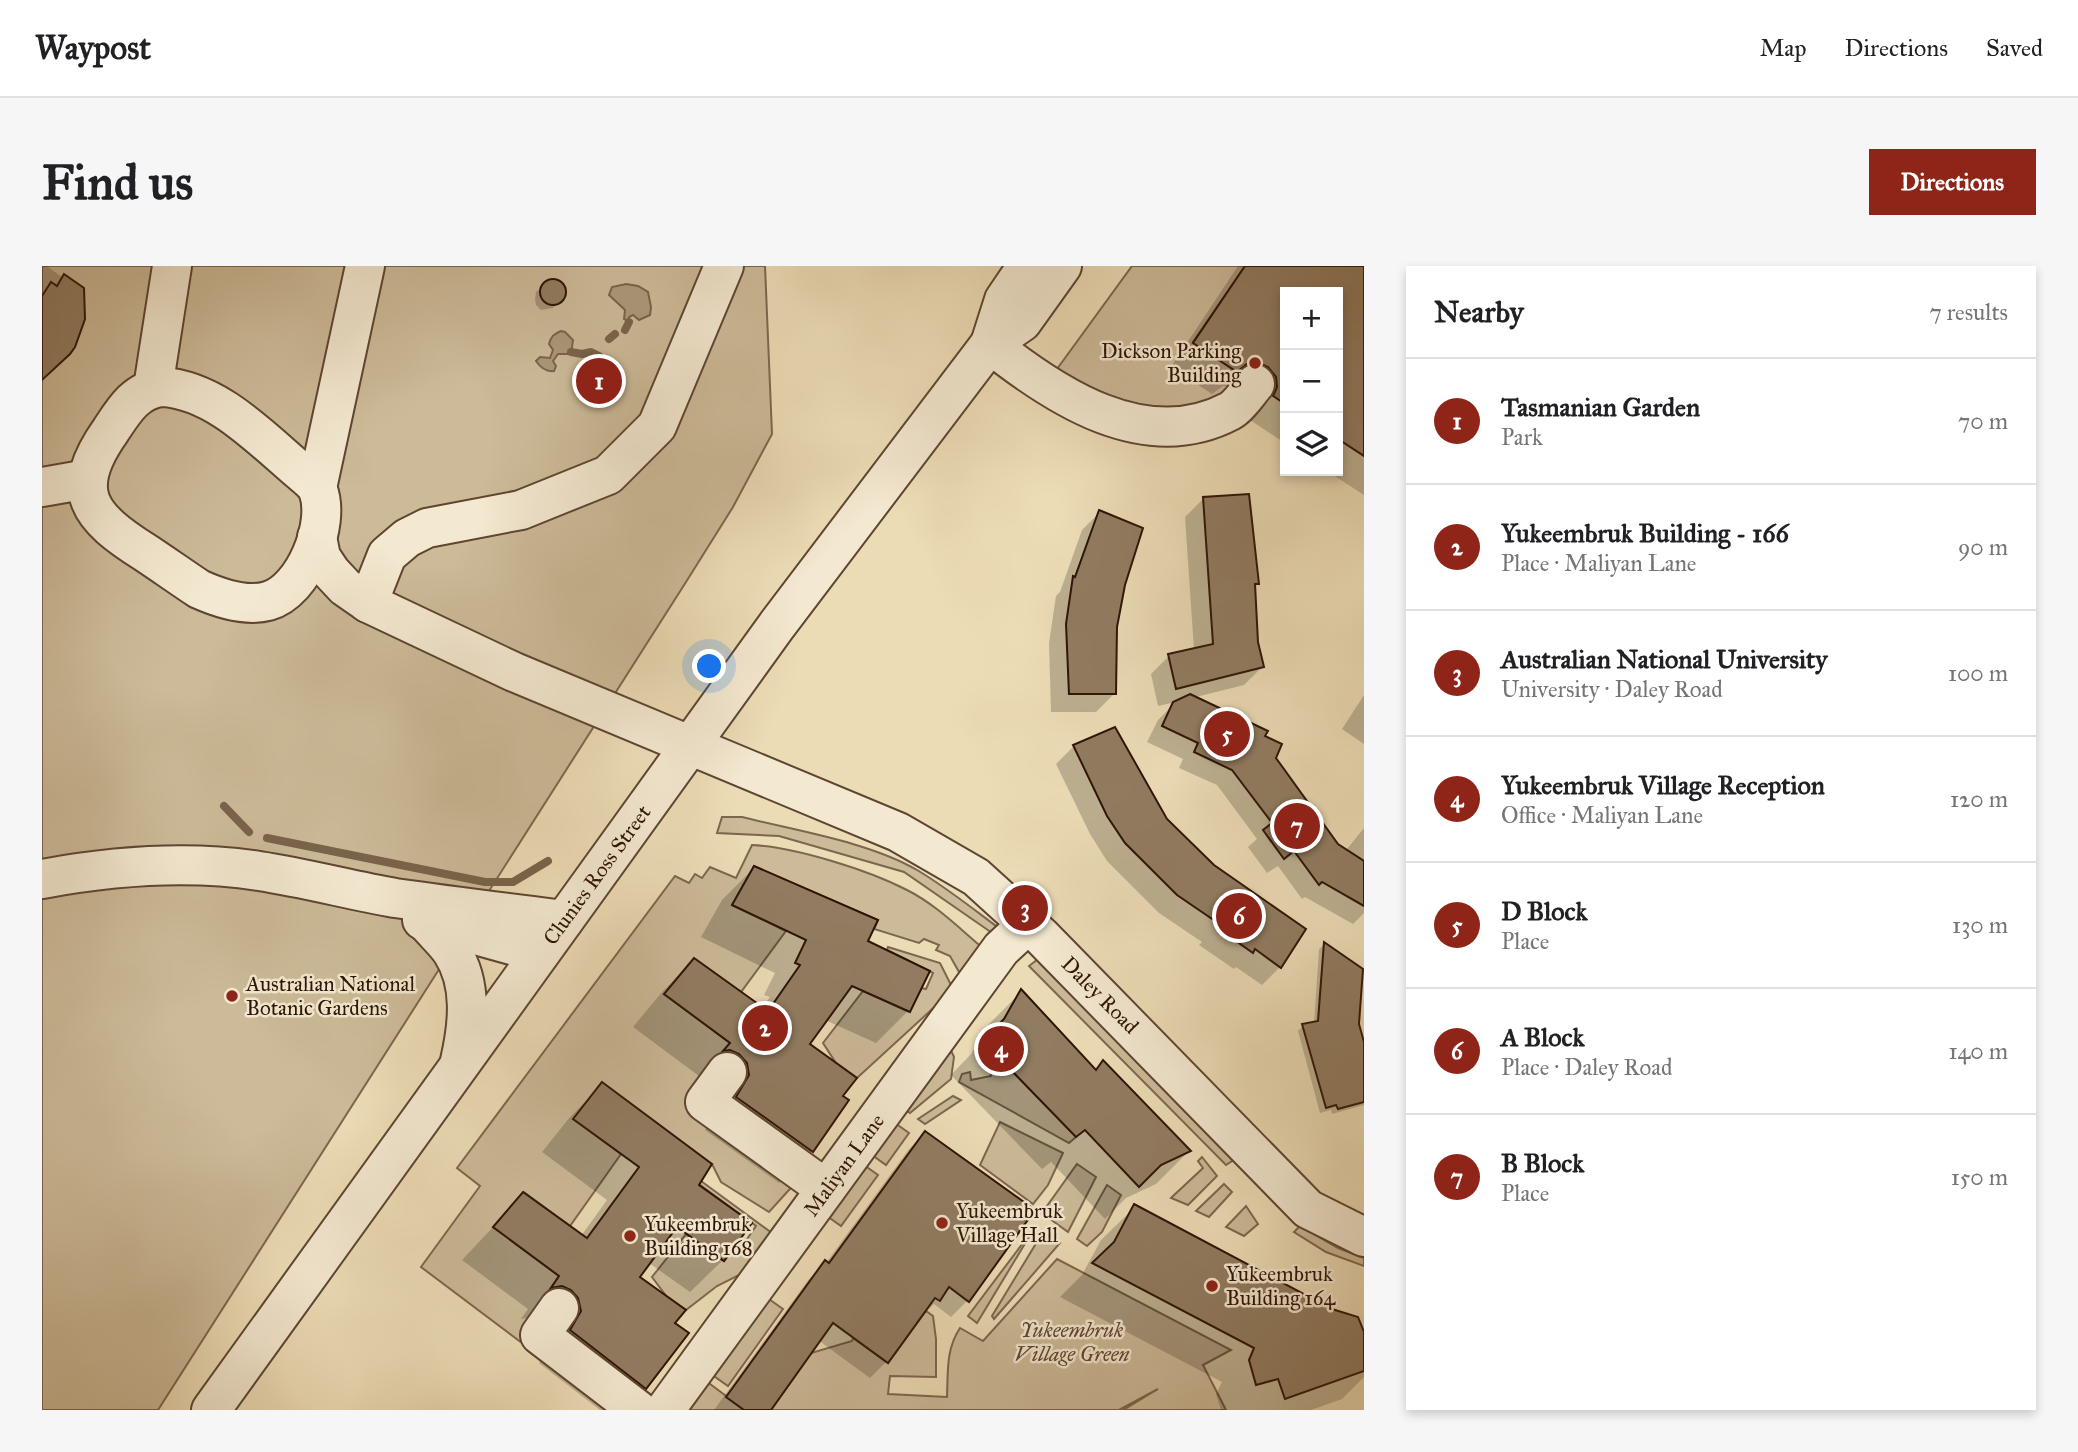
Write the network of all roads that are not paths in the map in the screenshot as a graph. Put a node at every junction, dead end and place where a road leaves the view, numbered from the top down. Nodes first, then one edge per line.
1 (172, 266) edge
2 (365, 266) edge
3 (723, 266) edge
4 (1062, 266) edge
5 (1014, 271) edge
6 (990, 344) junction
7 (1255, 384) dead end
8 (153, 388) junction
9 (88, 479) junction
10 (42, 487) edge
11 (317, 488) junction
12 (317, 537) junction
13 (294, 585) junction
14 (357, 595) junction
15 (690, 747) junction
16 (42, 879) edge
17 (393, 897) junction
18 (565, 920) junction
19 (426, 922) junction
20 (1028, 924) junction
21 (540, 953) junction
22 (459, 1066) junction
23 (727, 1072) dead end
24 (826, 1189) junction
25 (1364, 1237) edge
26 (559, 1308) dead end
27 (211, 1410) edge
28 (638, 1410) edge
29 (665, 1410) edge

1 - 8 street
2 - 11 street
3 - 14 street
4 - 6 street, Clunies Ross Street
5 - 6 street, Clunies Ross Street
6 - 7 street
6 - 15 street, Clunies Ross Street
8 - 9 street
8 - 11 street
9 - 10 street
9 - 13 street
11 - 12 street
12 - 13 street
12 - 14 street
13 - 14 street
14 - 15 street, Daley Road
15 - 18 street, Clunies Ross Street
15 - 20 street, Daley Road
16 - 17 street
17 - 18 street
17 - 19 street
18 - 21 street, Clunies Ross Street
19 - 21 street
19 - 22 street
20 - 24 street, Maliyan Lane
20 - 25 street, Daley Road
21 - 22 street, Clunies Ross Street
22 - 27 street, Clunies Ross Street
23 - 24 street
24 - 29 street, Maliyan Lane
26 - 28 street

